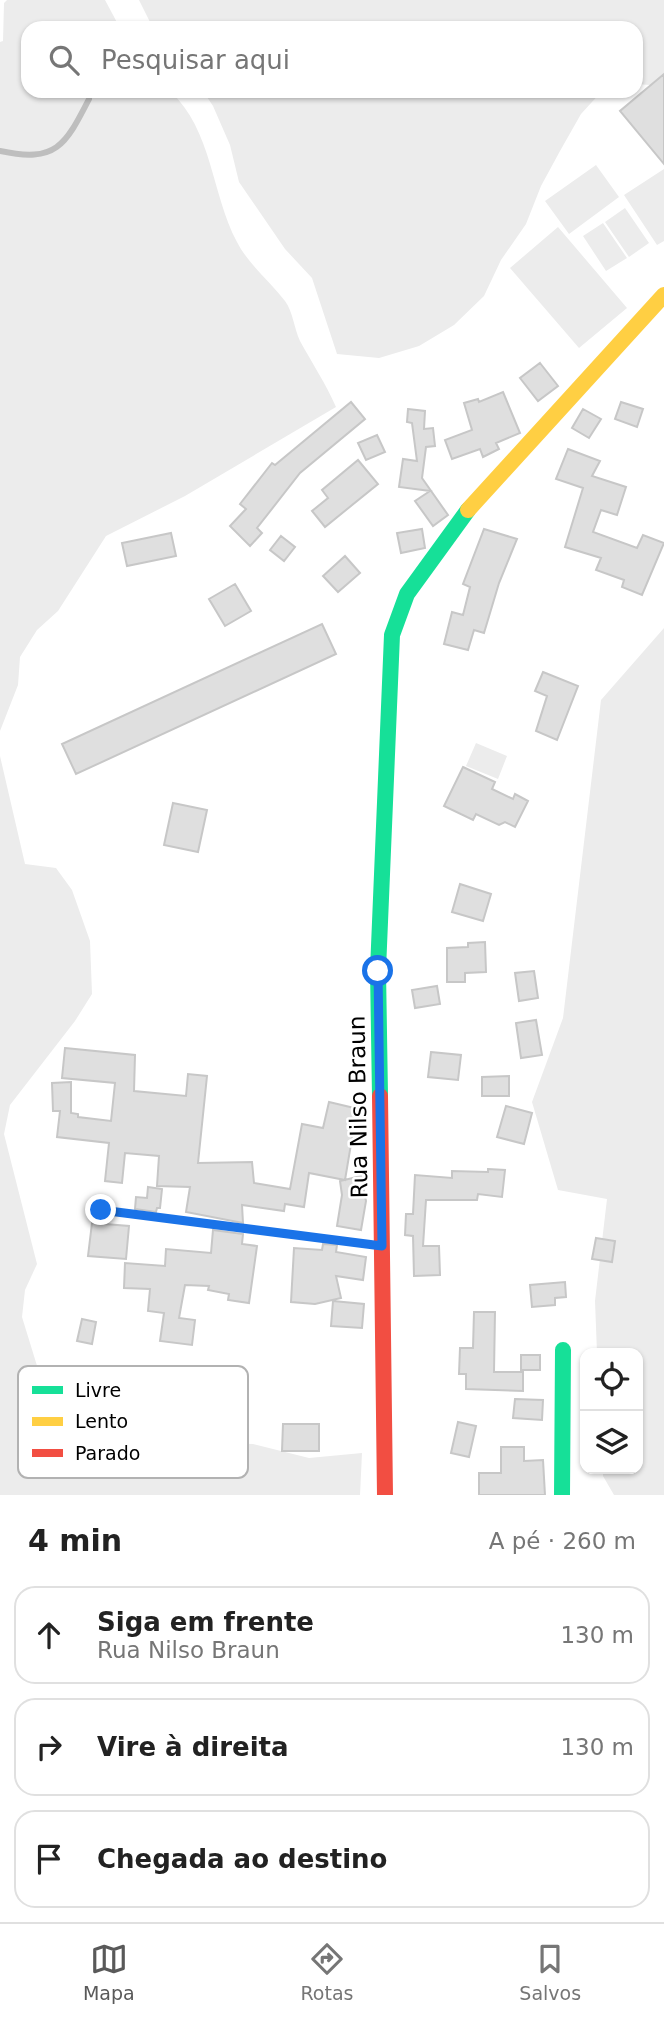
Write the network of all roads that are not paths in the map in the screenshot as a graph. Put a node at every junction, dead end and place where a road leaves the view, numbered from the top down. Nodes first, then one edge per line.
1 (89, 99) dead end
2 (0, 151) edge
3 (664, 296) edge
4 (101, 1210) dead end
5 (382, 1246) junction
6 (563, 1350) dead end
7 (385, 1495) edge
8 (562, 1495) edge

1 - 2 lane
3 - 5 street, Rua Nilso Braun
4 - 5 lane
5 - 7 street, Rua Nilso Braun
6 - 8 street

